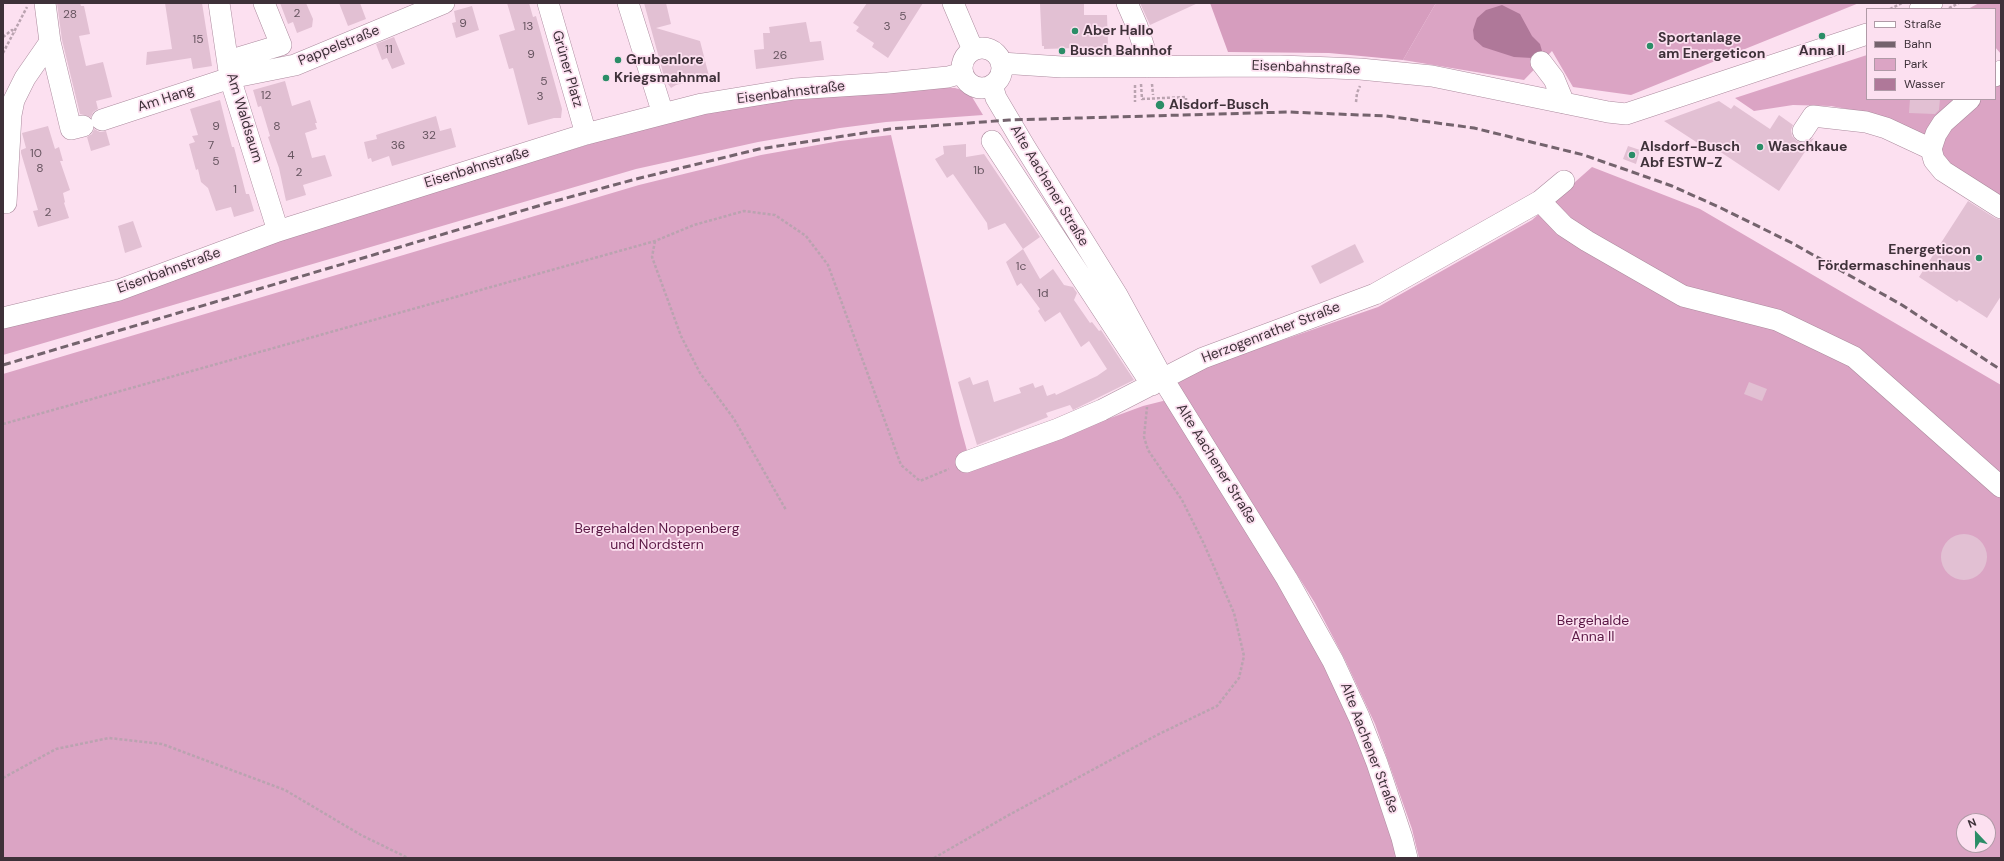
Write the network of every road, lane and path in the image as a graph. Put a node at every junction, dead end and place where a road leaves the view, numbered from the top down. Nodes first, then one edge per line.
1 (29, 3) edge
2 (45, 3) edge
3 (218, 3) edge
4 (264, 3) edge
5 (444, 3) edge
6 (548, 3) edge
7 (628, 3) edge
8 (953, 3) edge
9 (1127, 3) edge
10 (1902, 3) edge
11 (1932, 3) edge
12 (1959, 3) edge
13 (1892, 8) edge
14 (1922, 8) edge
15 (1949, 8) edge
16 (15, 33) junction
17 (1866, 34) edge
18 (3, 36) edge
19 (50, 42) junction
20 (973, 50) junction
21 (3, 53) edge
22 (1542, 62) dead end
23 (1001, 64) junction
24 (229, 69) junction
25 (962, 73) junction
26 (1141, 74) junction
27 (992, 85) junction
28 (1356, 98) dead end
29 (1186, 100) dead end
30 (1969, 100) edge
31 (1135, 102) dead end
32 (1356, 102) dead end
33 (1564, 103) junction
34 (663, 114) junction
35 (1803, 131) dead end
36 (586, 134) junction
37 (992, 142) dead end
38 (1931, 149) junction
39 (1564, 180) dead end
40 (1540, 201) junction
41 (6, 204) dead end
42 (2001, 208) edge
43 (278, 231) junction
44 (655, 241) junction
45 (3, 318) edge
46 (1158, 382) junction
47 (3, 424) edge
48 (966, 462) joint
49 (2001, 487) edge
50 (786, 510) dead end
51 (3, 778) edge
52 (408, 858) edge
53 (934, 858) edge
54 (1407, 858) edge

1 - 16 path
2 - 19 street, Am Hang
3 - 24 street, Am Waldsaum
4 - 24 street
5 - 24 street, Pappelstraße
6 - 36 street, Grüner Platz
7 - 34 street
8 - 20 street
9 - 26 street
10 - 13 path
11 - 14 street
12 - 15 path
16 - 18 path
16 - 21 path
17 - 33 street, Eisenbahnstraße
19 - 24 street, Am Hang
19 - 41 street
20 - 23 street
20 - 25 street
22 - 33 street
23 - 26 street, Eisenbahnstraße
23 - 27 street
24 - 43 street, Am Waldsaum
25 - 27 street
25 - 34 street, Eisenbahnstraße
26 - 29 path
26 - 31 path
26 - 33 street, Eisenbahnstraße
27 - 46 street, Alte Aachener Straße
28 - 32 path
30 - 38 street
34 - 36 street, Eisenbahnstraße
35 - 38 street
36 - 43 street, Eisenbahnstraße
37 - 46 street, Alte Aachener Straße
38 - 42 street
39 - 40 street, Herzogenrather Straße
40 - 46 street, Herzogenrather Straße
40 - 49 street
43 - 45 street, Eisenbahnstraße
44 - 47 path
44 - 48 path
44 - 50 path
46 - 48 street, Herzogenrather Straße
46 - 53 path
46 - 54 street, Alte Aachener Straße
51 - 52 path

